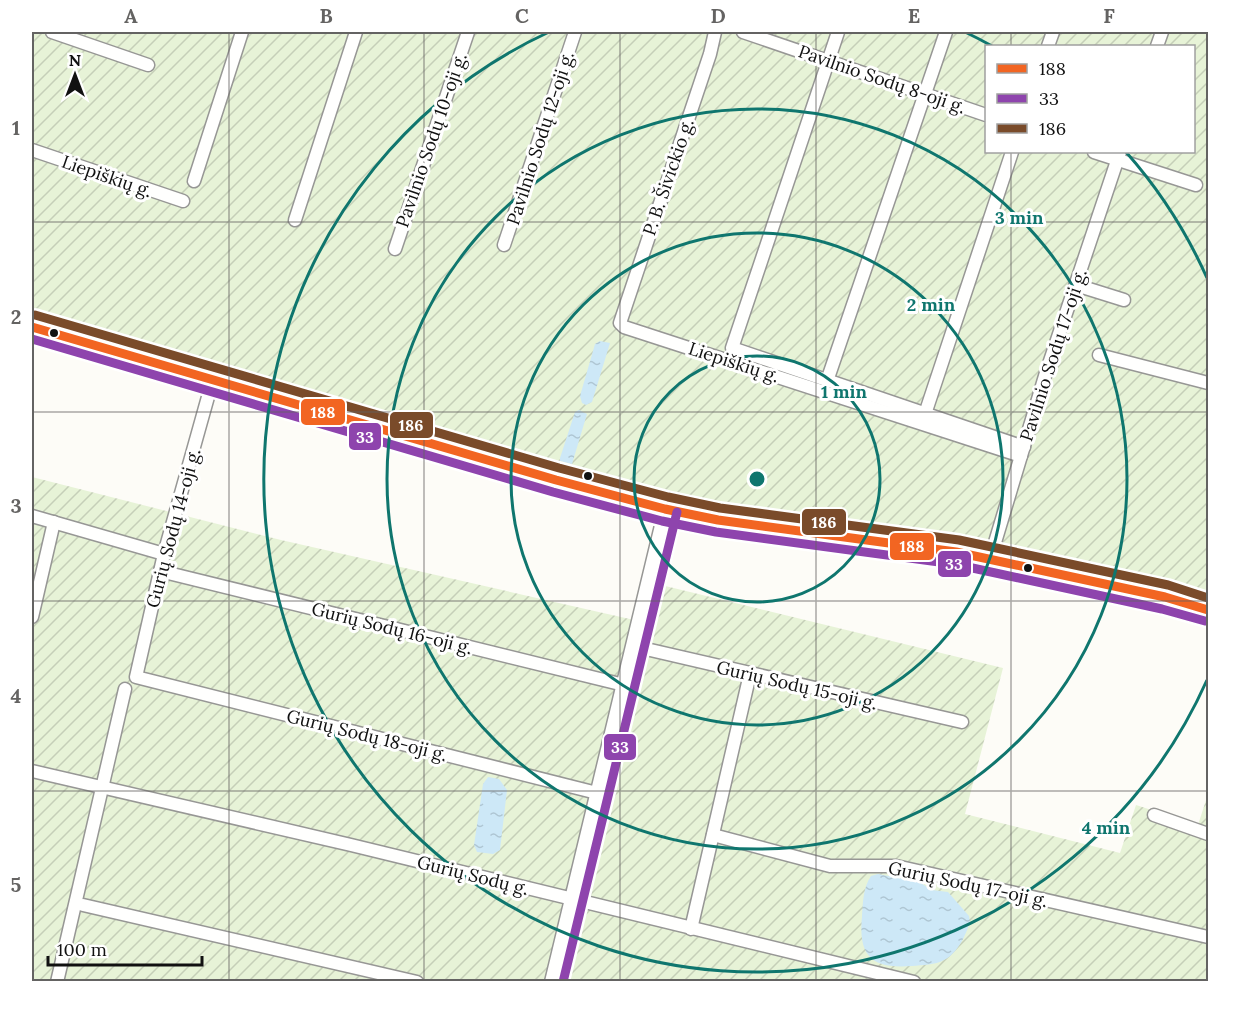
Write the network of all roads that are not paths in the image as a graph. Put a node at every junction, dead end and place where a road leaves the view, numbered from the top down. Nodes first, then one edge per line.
1 (52, 32) edge
2 (242, 32) edge
3 (356, 32) edge
4 (468, 32) edge
5 (575, 32) edge
6 (715, 32) edge
7 (743, 32) edge
8 (838, 32) edge
9 (946, 32) edge
10 (828, 60) junction
11 (148, 65) dead end
12 (924, 94) junction
13 (985, 114) edge
14 (32, 150) edge
15 (1012, 153) edge
16 (1102, 153) edge
17 (1119, 155) edge
18 (194, 182) dead end
19 (1196, 184) dead end
20 (183, 201) dead end
21 (295, 220) dead end
22 (504, 245) dead end
23 (395, 249) dead end
24 (1076, 285) junction
25 (1124, 300) dead end
26 (620, 322) joint
27 (32, 327) edge
28 (1099, 355) dead end
29 (213, 379) junction
30 (827, 381) junction
31 (1209, 383) edge
32 (925, 414) junction
33 (1022, 452) junction
34 (665, 509) junction
35 (32, 516) edge
36 (54, 522) junction
37 (164, 554) junction
38 (990, 560) junction
39 (160, 571) junction
40 (1209, 610) edge
41 (32, 617) edge
42 (633, 646) junction
43 (750, 674) junction
44 (136, 677) joint
45 (624, 685) junction
46 (125, 689) dead end
47 (962, 722) dead end
48 (32, 771) edge
49 (100, 788) junction
50 (597, 793) junction
51 (1154, 815) dead end
52 (1209, 834) edge
53 (712, 835) junction
54 (571, 900) junction
55 (83, 905) dead end
56 (691, 929) junction
57 (1209, 937) edge
58 (57, 981) edge
59 (417, 981) edge
60 (551, 981) edge
61 (914, 981) edge

1 - 11 street
2 - 18 street
3 - 21 street
4 - 23 street, Pavilnio Sodų 10-oji g.
5 - 22 street, Pavilnio Sodų 12-oji g.
6 - 26 street, P. B. Šivickio g.
7 - 10 street, Pavilnio Sodų 8-oji g.
8 - 10 street
9 - 12 street
10 - 12 street, Pavilnio Sodų 8-oji g.
10 - 30 street
12 - 13 street, Pavilnio Sodų 8-oji g.
12 - 30 street
14 - 20 street, Liepiškių g.
15 - 32 street
16 - 17 street
17 - 19 street
17 - 24 street, Pavilnio Sodų 17-oji g.
24 - 25 street
24 - 33 street, Pavilnio Sodų 17-oji g.
26 - 33 street, Liepiškių g.
27 - 29 main road
28 - 31 street
29 - 34 main road
29 - 37 street, Gurių Sodų 14-oji g.
30 - 32 street
32 - 33 street
33 - 38 street, Pavilnio Sodų 17-oji g.
34 - 38 main road
34 - 42 street
35 - 36 street
36 - 37 street
36 - 41 street
37 - 39 street, Gurių Sodų 14-oji g.
38 - 40 main road
39 - 44 street, Gurių Sodų 14-oji g.
39 - 45 street, Gurių Sodų 16-oji g.
42 - 43 street, Gurių Sodų 15-oji g.
42 - 45 street
43 - 47 street, Gurių Sodų 15-oji g.
43 - 53 street
44 - 50 street, Gurių Sodų 18-oji g.
45 - 50 street
46 - 49 street
48 - 49 street, Gurių Sodų g.
49 - 54 street, Gurių Sodų g.
49 - 58 street
50 - 54 street
51 - 52 street
53 - 56 street
53 - 57 street, Gurių Sodų 17-oji g.
54 - 56 street, Gurių Sodų g.
54 - 60 street
55 - 59 street
56 - 61 street, Gurių Sodų g.

